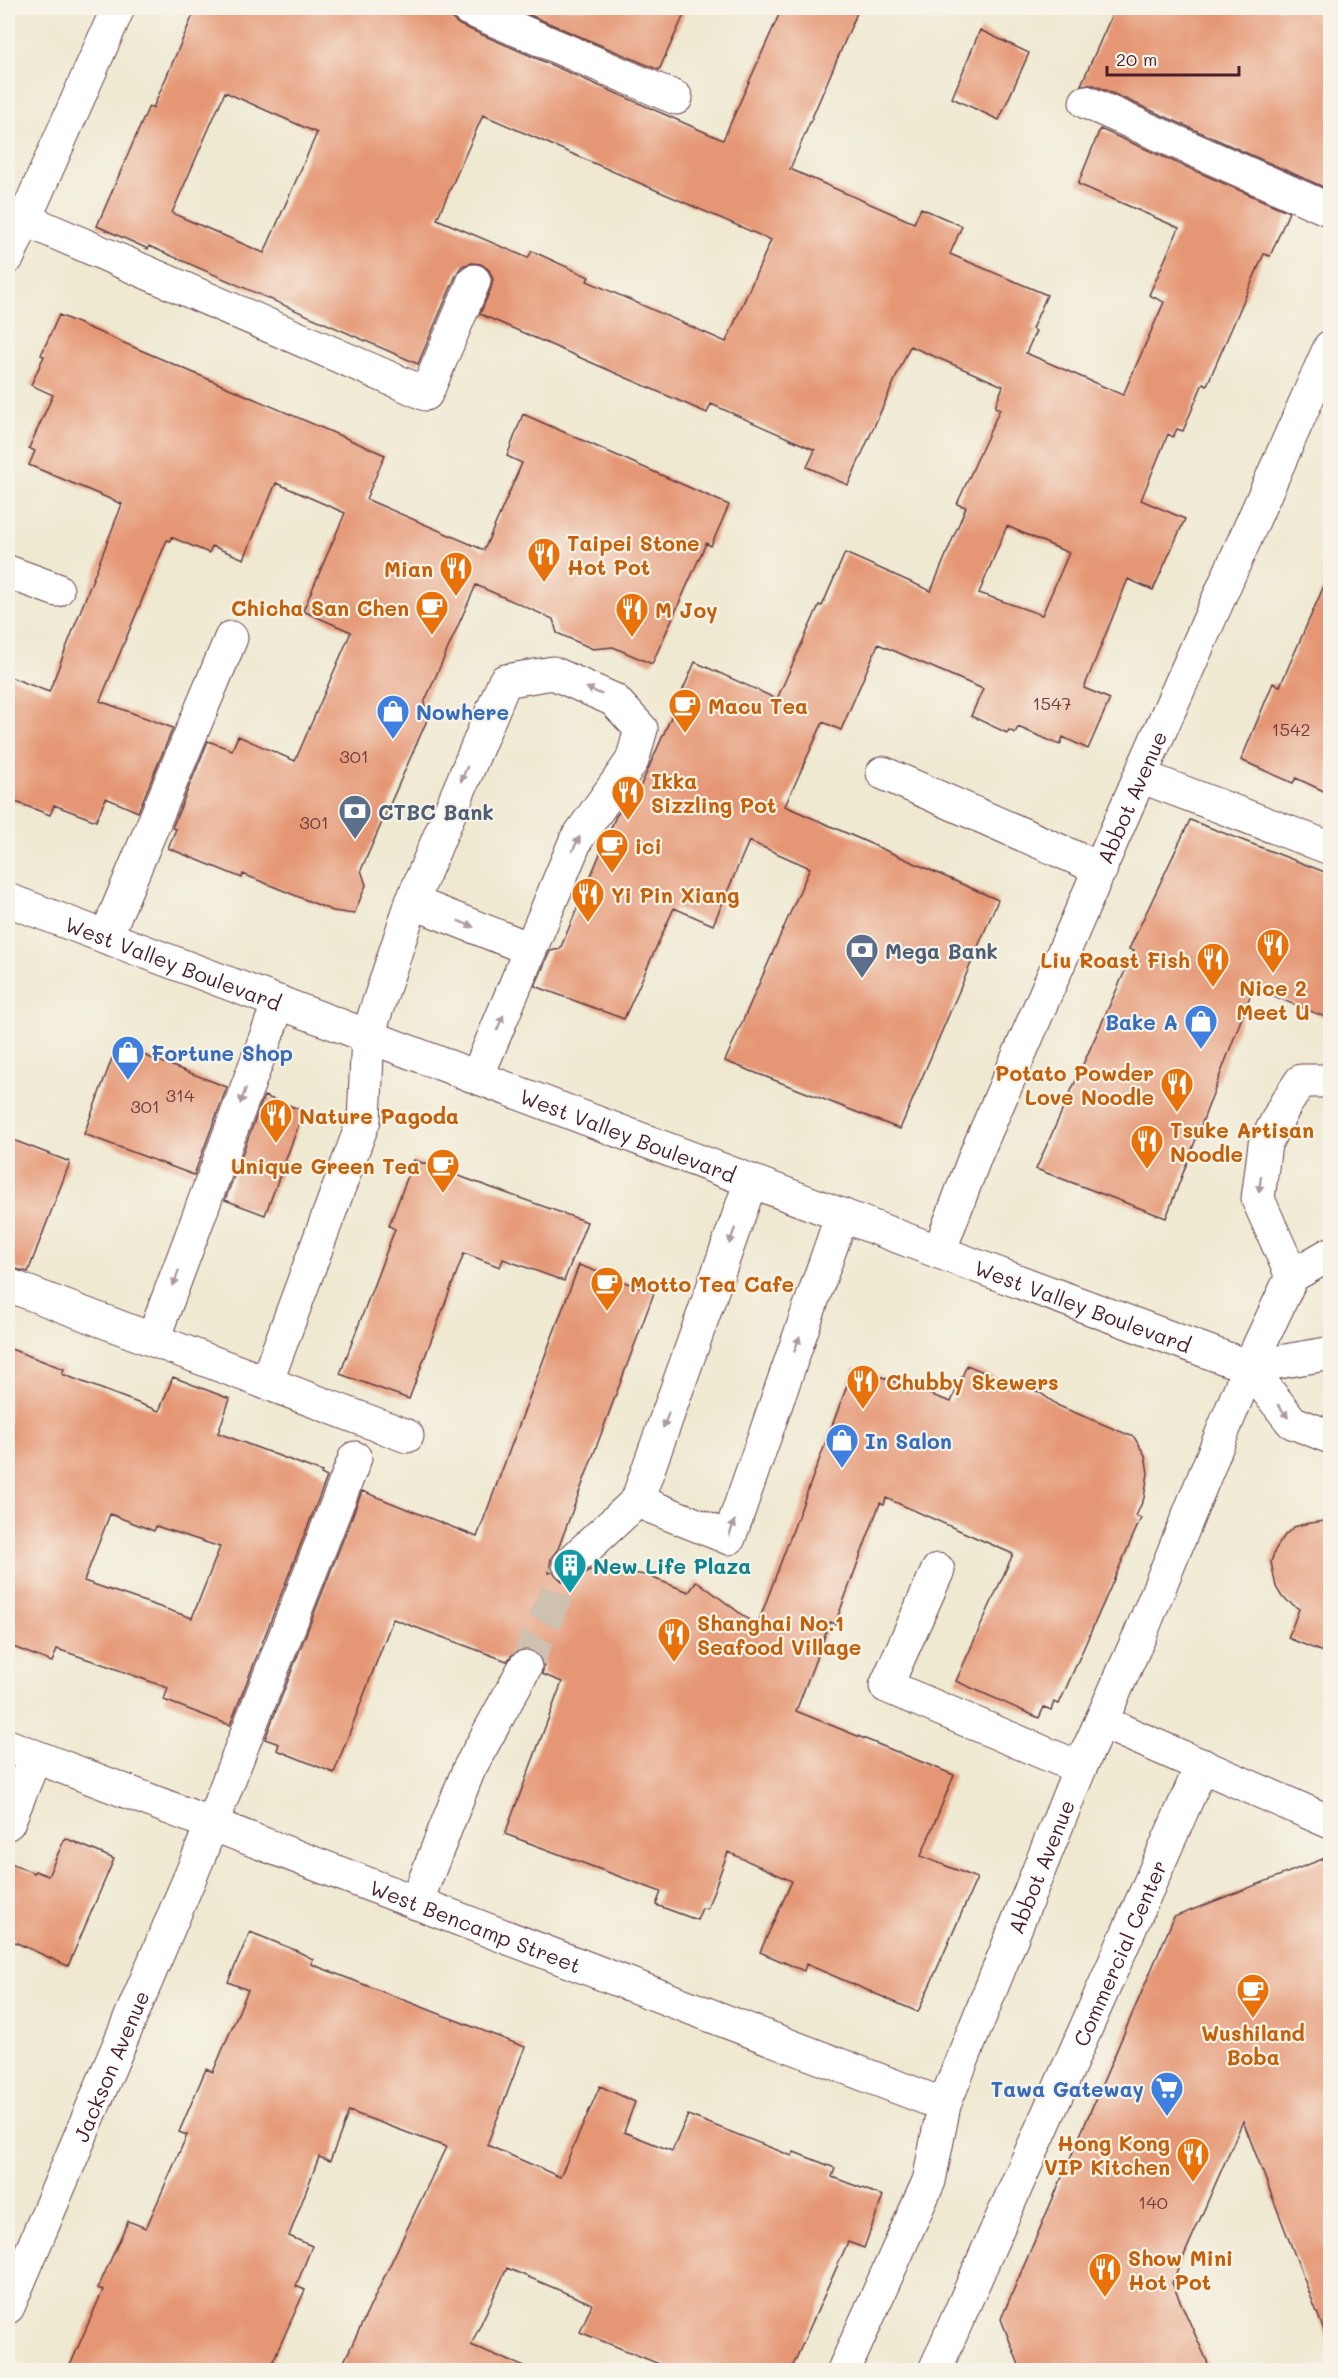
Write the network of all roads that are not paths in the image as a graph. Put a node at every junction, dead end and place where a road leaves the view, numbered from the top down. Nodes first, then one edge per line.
1 (118, 8) edge
2 (467, 8) edge
3 (676, 98) dead end
4 (1086, 102) dead end
5 (1330, 210) edge
6 (14, 234) edge
7 (474, 281) dead end
8 (1330, 347) edge
9 (8, 572) edge
10 (57, 590) dead end
11 (231, 638) dead end
12 (883, 772) dead end
13 (1140, 776) junction
14 (1330, 848) edge
15 (1101, 869) junction
16 (8, 900) edge
17 (412, 902) junction
18 (106, 937) junction
19 (530, 950) junction
20 (279, 1002) junction
21 (368, 1035) junction
22 (477, 1077) junction
23 (1330, 1081) edge
24 (751, 1181) junction
25 (842, 1215) junction
26 (939, 1252) junction
27 (1330, 1254) edge
28 (1292, 1276) junction
29 (8, 1285) edge
30 (153, 1340) junction
31 (1330, 1356) edge
32 (1249, 1367) junction
33 (266, 1383) junction
34 (406, 1436) dead end
35 (1330, 1437) edge
36 (355, 1458) dead end
37 (637, 1501) junction
38 (569, 1564) tunnel mouth
39 (938, 1570) dead end
40 (525, 1668) tunnel mouth
41 (1102, 1722) junction
42 (22, 1752) edge
43 (1202, 1765) junction
44 (1080, 1768) junction
45 (1330, 1822) edge
46 (8, 1823) edge
47 (212, 1824) junction
48 (416, 1904) junction
49 (944, 2105) junction
50 (8, 2307) edge
51 (844, 2370) edge
52 (935, 2370) edge

1 - 6 street
2 - 3 street
4 - 5 street
6 - 7 street
8 - 13 street, Abbot Avenue
9 - 10 street
11 - 18 street
12 - 15 street
13 - 14 street
13 - 15 street, Abbot Avenue
15 - 26 street, Abbot Avenue
16 - 18 street, West Valley Boulevard
17 -> 19 street
19 -> 17 street
17 - 21 street
18 - 20 street, West Valley Boulevard
22 -> 19 street
20 - 21 street, West Valley Boulevard
20 -> 30 street
21 - 22 street, West Valley Boulevard
21 - 33 street
22 - 24 street, West Valley Boulevard
23 -> 28 street
24 - 25 street, West Valley Boulevard
24 -> 37 street
25 - 26 street, West Valley Boulevard
37 -> 25 street
26 - 32 street, West Valley Boulevard
27 - 28 street
28 - 32 street, Abbot Avenue
29 - 30 street
30 - 33 street
31 - 32 street, West Valley Boulevard
32 -> 35 street
32 - 41 street, Abbot Avenue
33 - 34 street
36 - 47 street, Jackson Avenue
37 - 38 street
39 - 44 street
40 - 48 street
41 - 43 street
41 - 44 street, Abbot Avenue
42 - 46 street
42 - 47 street, West Bencamp Street
43 - 45 street
43 - 52 street, Commercial Center
44 - 49 street, Abbot Avenue
47 - 48 street, West Bencamp Street
47 - 50 street, Jackson Avenue
48 - 49 street, West Bencamp Street
49 - 51 street, Abbot Avenue

